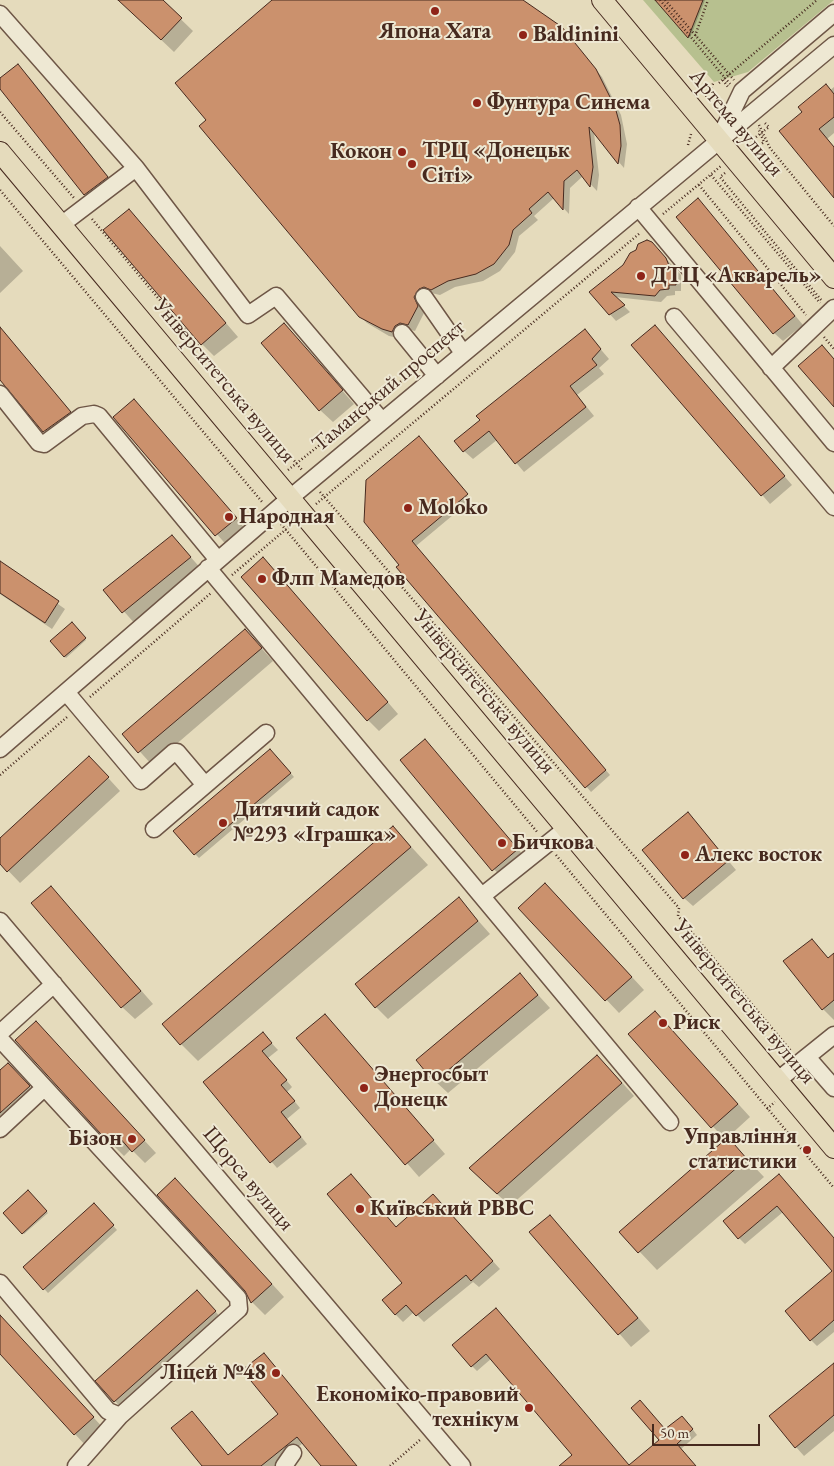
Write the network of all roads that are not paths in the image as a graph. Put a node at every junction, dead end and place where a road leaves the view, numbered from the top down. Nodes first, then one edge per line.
1 (602, 0) edge
2 (834, 13) edge
3 (0, 14) edge
4 (834, 45) edge
5 (719, 139) junction
6 (0, 152) edge
7 (136, 168) junction
8 (638, 207) junction
9 (61, 224) junction
10 (834, 278) edge
11 (424, 297) dead end
12 (831, 310) edge
13 (674, 317) dead end
14 (402, 333) dead end
15 (463, 354) junction
16 (771, 368) junction
17 (437, 376) junction
18 (0, 394) edge
19 (382, 421) junction
20 (834, 443) edge
21 (290, 498) junction
22 (834, 507) edge
23 (213, 564) junction
24 (66, 692) junction
25 (266, 733) dead end
26 (0, 749) edge
27 (205, 785) junction
28 (567, 828) junction
29 (154, 829) dead end
30 (482, 896) junction
31 (0, 921) edge
32 (54, 984) junction
33 (0, 1033) edge
34 (834, 1035) edge
35 (0, 1039) edge
36 (804, 1060) junction
37 (778, 1080) junction
38 (44, 1088) junction
39 (834, 1088) edge
40 (670, 1122) dead end
41 (0, 1129) edge
42 (834, 1148) edge
43 (1, 1287) edge
44 (120, 1416) junction
45 (76, 1466) edge
46 (462, 1466) edge

1 - 5 main road, Артема вулиця
2 - 5 street, Таманський проспект
3 - 7 street
4 - 5 street, Таманський проспект
5 - 8 street, Таманський проспект
5 - 10 main road, Артема вулиця
6 - 9 main road, Університетська вулиця
7 - 9 street
7 - 19 street
8 - 15 street, Таманський проспект
8 - 16 street
9 - 21 main road, Університетська вулиця
11 - 15 street
12 - 16 street
13 - 22 street
14 - 17 street
15 - 17 street, Таманський проспект
16 - 20 street
17 - 19 street, Таманський проспект
18 - 23 street
19 - 21 street, Таманський проспект
21 - 23 street, Таманський проспект
21 - 28 main road, Університетська вулиця
23 - 24 street, Таманський проспект
23 - 30 street
24 - 26 street, Таманський проспект
24 - 27 street
25 - 27 street
27 - 29 street
28 - 30 street
28 - 37 main road, Університетська вулиця
30 - 40 street
31 - 32 street, Щорса вулиця
32 - 33 street
32 - 46 street, Щорса вулиця
34 - 36 street
35 - 38 street
36 - 37 street
36 - 39 street
37 - 42 main road, Університетська вулиця
38 - 41 street
38 - 44 street
43 - 44 street
44 - 45 street

